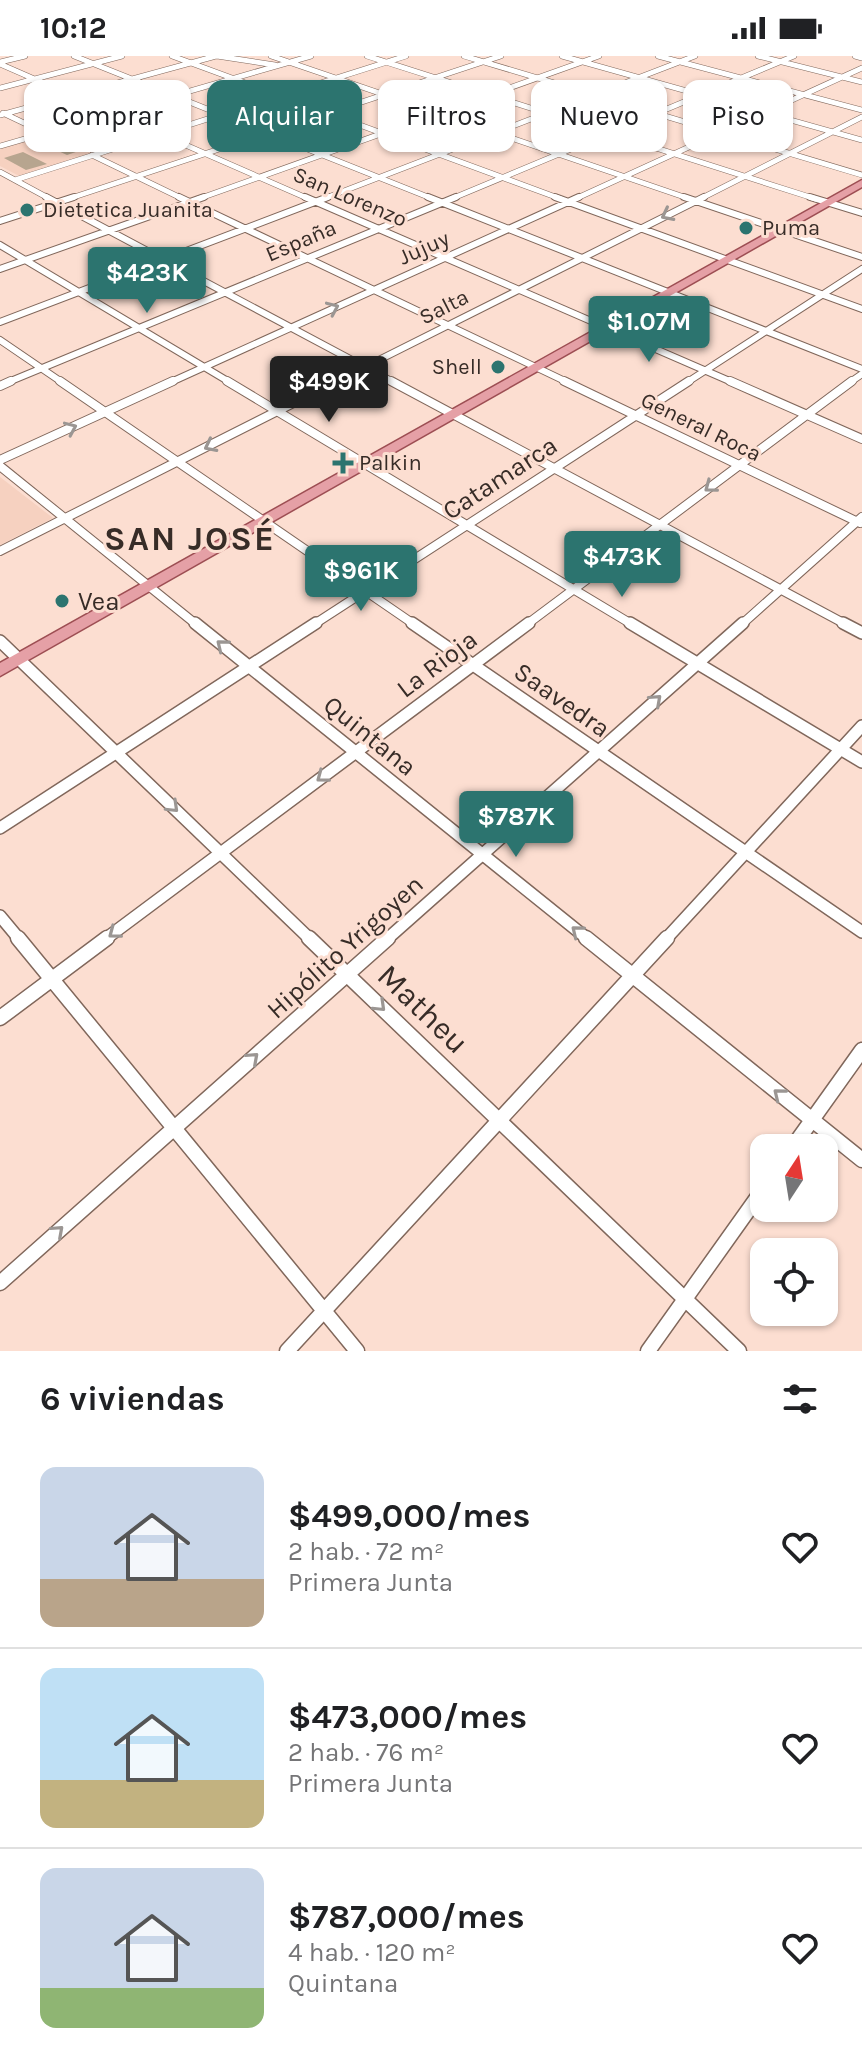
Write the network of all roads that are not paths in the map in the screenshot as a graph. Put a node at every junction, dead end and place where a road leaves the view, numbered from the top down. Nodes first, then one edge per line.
1 (25, 56) edge
2 (74, 56) edge
3 (122, 56) edge
4 (172, 56) edge
5 (217, 56) edge
6 (271, 56) edge
7 (311, 56) edge
8 (367, 56) edge
9 (406, 56) edge
10 (464, 56) edge
11 (501, 56) edge
12 (562, 56) edge
13 (599, 56) edge
14 (658, 56) edge
15 (695, 56) edge
16 (758, 56) edge
17 (794, 56) edge
18 (855, 56) edge
19 (862, 58) edge
20 (781, 61) junction
21 (289, 62) junction
22 (386, 62) junction
23 (483, 62) junction
24 (583, 62) junction
25 (680, 62) junction
26 (0, 63) edge
27 (191, 63) junction
28 (93, 64) junction
29 (278, 66) junction
30 (862, 68) edge
31 (436, 77) junction
32 (842, 77) junction
33 (335, 78) junction
34 (537, 78) junction
35 (639, 78) junction
36 (740, 78) junction
37 (33, 79) junction
38 (132, 79) junction
39 (234, 79) junction
40 (128, 80) edge
41 (237, 80) edge
42 (329, 80) edge
43 (428, 80) edge
44 (445, 80) edge
45 (544, 80) edge
46 (634, 80) edge
47 (735, 80) edge
48 (862, 82) edge
49 (515, 86) edge
50 (0, 88) edge
51 (683, 90) edge
52 (191, 91) edge
53 (378, 93) edge
54 (803, 94) junction
55 (793, 99) edge
56 (24, 108) edge
57 (862, 110) edge
58 (2, 113) edge
59 (862, 117) edge
60 (793, 121) edge
61 (24, 123) edge
62 (833, 132) junction
63 (378, 134) edge
64 (24, 139) edge
65 (515, 139) edge
66 (862, 140) edge
67 (0, 146) edge
68 (191, 149) edge
69 (683, 149) edge
70 (667, 151) edge
71 (101, 152) edge
72 (215, 152) edge
73 (317, 152) edge
74 (434, 152) edge
75 (445, 152) edge
76 (563, 152) edge
77 (787, 152) edge
78 (674, 153) junction
79 (790, 153) junction
80 (322, 154) junction
81 (440, 154) junction
82 (558, 154) junction
83 (92, 155) junction
84 (206, 155) junction
85 (0, 172) edge
86 (862, 175) edge
87 (624, 176) junction
88 (745, 176) junction
89 (137, 177) junction
90 (379, 177) junction
91 (502, 177) junction
92 (259, 178) junction
93 (15, 180) junction
94 (862, 183) edge
95 (569, 201) junction
96 (696, 201) junction
97 (57, 202) junction
98 (189, 202) junction
99 (316, 202) junction
100 (442, 202) junction
101 (827, 202) junction
102 (862, 213) edge
103 (0, 221) edge
104 (245, 228) junction
105 (642, 228) junction
106 (377, 229) junction
107 (509, 229) junction
108 (780, 229) junction
109 (109, 230) junction
110 (0, 245) edge
111 (862, 257) edge
112 (307, 258) junction
113 (444, 258) junction
114 (583, 258) junction
115 (164, 259) junction
116 (727, 259) junction
117 (25, 260) junction
118 (0, 269) edge
119 (862, 269) edge
120 (374, 290) junction
121 (519, 290) junction
122 (78, 292) junction
123 (225, 292) junction
124 (669, 292) junction
125 (823, 294) junction
126 (862, 309) edge
127 (0, 322) edge
128 (448, 326) junction
129 (291, 327) junction
130 (138, 328) junction
131 (605, 328) junction
132 (766, 331) junction
133 (0, 340) edge
134 (204, 367) junction
135 (366, 367) junction
136 (41, 368) junction
137 (535, 368) junction
138 (704, 371) junction
139 (862, 371) edge
140 (0, 386) edge
141 (105, 412) junction
142 (278, 412) junction
143 (453, 414) junction
144 (806, 415) junction
145 (636, 416) junction
146 (862, 439) edge
147 (178, 462) junction
148 (0, 463) edge
149 (365, 464) junction
150 (739, 465) junction
151 (555, 468) junction
152 (65, 519) junction
153 (860, 520) edge
154 (263, 521) junction
155 (661, 524) junction
156 (467, 525) junction
157 (0, 551) edge
158 (149, 586) junction
159 (574, 589) junction
160 (780, 589) junction
161 (366, 591) junction
162 (862, 633) edge
163 (0, 641) edge
164 (19, 659) junction
165 (697, 663) junction
166 (472, 665) junction
167 (249, 667) junction
168 (0, 670) edge
169 (862, 726) edge
170 (840, 749) junction
171 (356, 752) junction
172 (598, 752) junction
173 (116, 753) junction
174 (862, 762) edge
175 (0, 828) edge
176 (746, 852) junction
177 (221, 853) junction
178 (482, 854) junction
179 (0, 916) edge
180 (862, 932) edge
181 (347, 974) junction
182 (632, 975) junction
183 (52, 979) junction
184 (0, 1018) edge
185 (862, 1050) edge
186 (499, 1120) junction
187 (812, 1120) junction
188 (174, 1128) junction
189 (802, 1134) edge
190 (862, 1160) edge
191 (750, 1208) edge
192 (0, 1283) edge
193 (685, 1299) junction
194 (324, 1310) junction
195 (287, 1351) edge
196 (357, 1351) edge
197 (648, 1351) edge
198 (739, 1351) edge

1 - 26 street
2 - 28 street
3 - 28 street
4 - 27 street
5 - 27 street
5 - 29 street
6 - 21 street
7 - 21 street
8 - 22 street
9 - 22 street
10 - 23 street
11 - 23 street
12 - 24 street
13 - 24 street
14 - 25 street
15 - 25 street
16 - 20 street
17 - 20 street, España
18 - 19 street
20 - 32 street
20 - 36 street, España
21 - 29 street
21 - 33 street
22 - 31 street
22 - 33 street
23 - 31 street
23 - 34 street
24 - 34 street
24 - 35 street
25 - 35 street
25 - 36 street
26 - 37 street, San Lorenzo
27 - 38 street
27 - 39 street
28 - 37 street
28 - 38 street
29 - 39 street
30 - 32 street, Jujuy
31 - 43 street
31 - 44 street
32 - 48 street
32 - 54 street, Jujuy
33 - 42 street
33 - 53 street
34 - 45 street
34 - 49 street
35 - 46 street
35 - 51 street
36 - 47 street, España
36 - 54 street
37 - 50 street
38 - 40 street
39 - 41 street
39 - 52 street
54 - 55 street, Jujuy
54 - 57 street
56 - 58 street
58 - 61 street
59 - 62 street, Salta
60 - 62 street
62 - 66 street
62 - 79 street, Salta
63 - 80 street
64 - 67 street
65 - 82 street
68 - 84 street, San Lorenzo
69 - 78 street, Jujuy
70 - 78 street
71 - 83 street
72 - 84 street
73 - 80 street
74 - 81 street
75 - 81 street
76 - 82 street, España
77 - 79 street
78 - 87 street, Jujuy
78 - 88 street
79 - 86 street
79 - 88 street, Salta
80 - 90 street
80 - 92 street
81 - 90 street
81 - 91 street
82 - 87 street
82 - 91 street, España
83 - 89 street, General Roca
83 - 93 street
84 - 89 street
84 - 92 street, San Lorenzo
85 - 93 street
87 - 95 street, Jujuy
87 - 96 street
88 - 96 street, Salta
88 - 101 street
89 - 97 street
89 - 98 street, General Roca
90 - 99 street
90 - 100 street
91 - 95 street
91 - 100 street, España
92 - 98 street
92 - 99 street, San Lorenzo
93 - 97 street
94 - 101 main road
95 - 105 street
95 - 107 street, Jujuy
96 -> 105 street, Salta
96 - 108 street
97 - 103 street
97 - 109 street
98 - 104 street, General Roca
98 - 109 street
99 - 104 street
99 - 106 street, San Lorenzo
100 - 106 street, España
100 - 107 street
101 - 102 street
101 - 108 main road
104 - 112 street, General Roca
104 - 115 street
105 - 114 street, Salta
105 - 116 street
106 - 112 street, España
106 - 113 street, San Lorenzo
107 - 113 street, Jujuy
107 - 114 street
108 - 111 street
108 - 116 main road
109 - 115 street
109 - 117 street
110 - 117 street
112 - 120 street, General Roca
112 - 123 street, España
113 - 120 street, Jujuy
113 - 121 street, San Lorenzo
114 - 121 street, Salta
114 - 124 street
115 - 122 street
115 - 123 street
116 - 124 main road
116 - 125 street
117 - 118 street
117 - 122 street
119 - 125 street, Catamarca
120 - 128 street, General Roca
129 -> 120 street, Jujuy
121 - 128 street, Salta
121 - 131 street, San Lorenzo
122 - 127 street
122 - 130 street
123 - 129 street
123 - 130 street, España
124 - 131 main road
124 - 132 street
125 - 126 street
125 - 132 street, Catamarca
128 - 135 street, Salta
128 - 137 street, General Roca
129 - 134 street, Jujuy
129 - 135 street
130 - 134 street
130 - 136 street, España
131 - 137 main road
131 - 138 street, San Lorenzo
132 - 138 street, Catamarca
132 - 139 street
133 - 136 street, Saavedra
134 - 141 street, Jujuy
134 - 142 street
135 - 142 street, Salta
135 - 143 street
136 - 140 street, España
136 - 141 street, Saavedra
137 - 143 main road
137 - 145 street, General Roca
138 - 144 street, San Lorenzo
138 - 145 street, Catamarca
139 - 144 street, La Rioja
141 - 147 street, Saavedra
148 -> 141 street, Jujuy
142 -> 147 street, Salta
142 - 149 street
143 - 149 main road
143 - 151 street
144 - 146 street, San Lorenzo
144 - 150 street, La Rioja
145 - 150 street, General Roca
145 - 151 street, Catamarca
147 - 152 street, Salta
147 - 154 street, Saavedra
148 - 152 street, Quintana
149 - 154 main road
149 - 156 street
150 - 153 street, General Roca
150 -> 155 street, La Rioja
151 - 155 street
151 - 156 street, Catamarca
152 - 157 street, Salta
152 - 158 street, Quintana
153 - 160 street, Hipólito Yrigoyen
154 - 158 main road
154 - 161 street, Saavedra
155 - 159 street, La Rioja
155 - 160 street
156 - 159 street
156 - 161 street, Catamarca
158 - 164 main road
167 -> 158 street, Quintana
159 - 165 street
159 - 166 street, La Rioja
160 - 162 street
160 - 165 street, Hipólito Yrigoyen
161 - 166 street, Saavedra
161 - 167 street, Catamarca
163 - 164 street, Matheu
164 - 168 main road
164 - 173 street, Matheu
165 - 170 street
172 -> 165 street, Hipólito Yrigoyen
166 - 171 street, La Rioja
166 - 172 street, Saavedra
167 - 171 street, Quintana
167 - 173 street, Catamarca
169 - 170 street
170 - 174 street
170 - 176 street
171 -> 177 street, La Rioja
171 - 178 street, Quintana
172 - 176 street, Saavedra
172 - 178 street, Hipólito Yrigoyen
173 - 175 street, Catamarca
173 -> 177 street, Matheu
176 - 180 street, Saavedra
176 - 182 street
177 - 181 street, Matheu
177 -> 183 street, La Rioja
178 - 181 street, Hipólito Yrigoyen
182 -> 178 street, Quintana
179 - 183 street
181 -> 186 street, Matheu
188 -> 181 street, Hipólito Yrigoyen
182 - 186 street
187 -> 182 street, Quintana
183 - 184 street, La Rioja
183 - 188 street
185 - 187 street
186 - 193 street, Matheu
186 - 194 street
187 - 189 street
187 - 190 street, Quintana
192 -> 188 street, Hipólito Yrigoyen
188 - 194 street
191 - 193 street
193 - 197 street
193 - 198 street, Matheu
194 - 195 street
194 - 196 street

